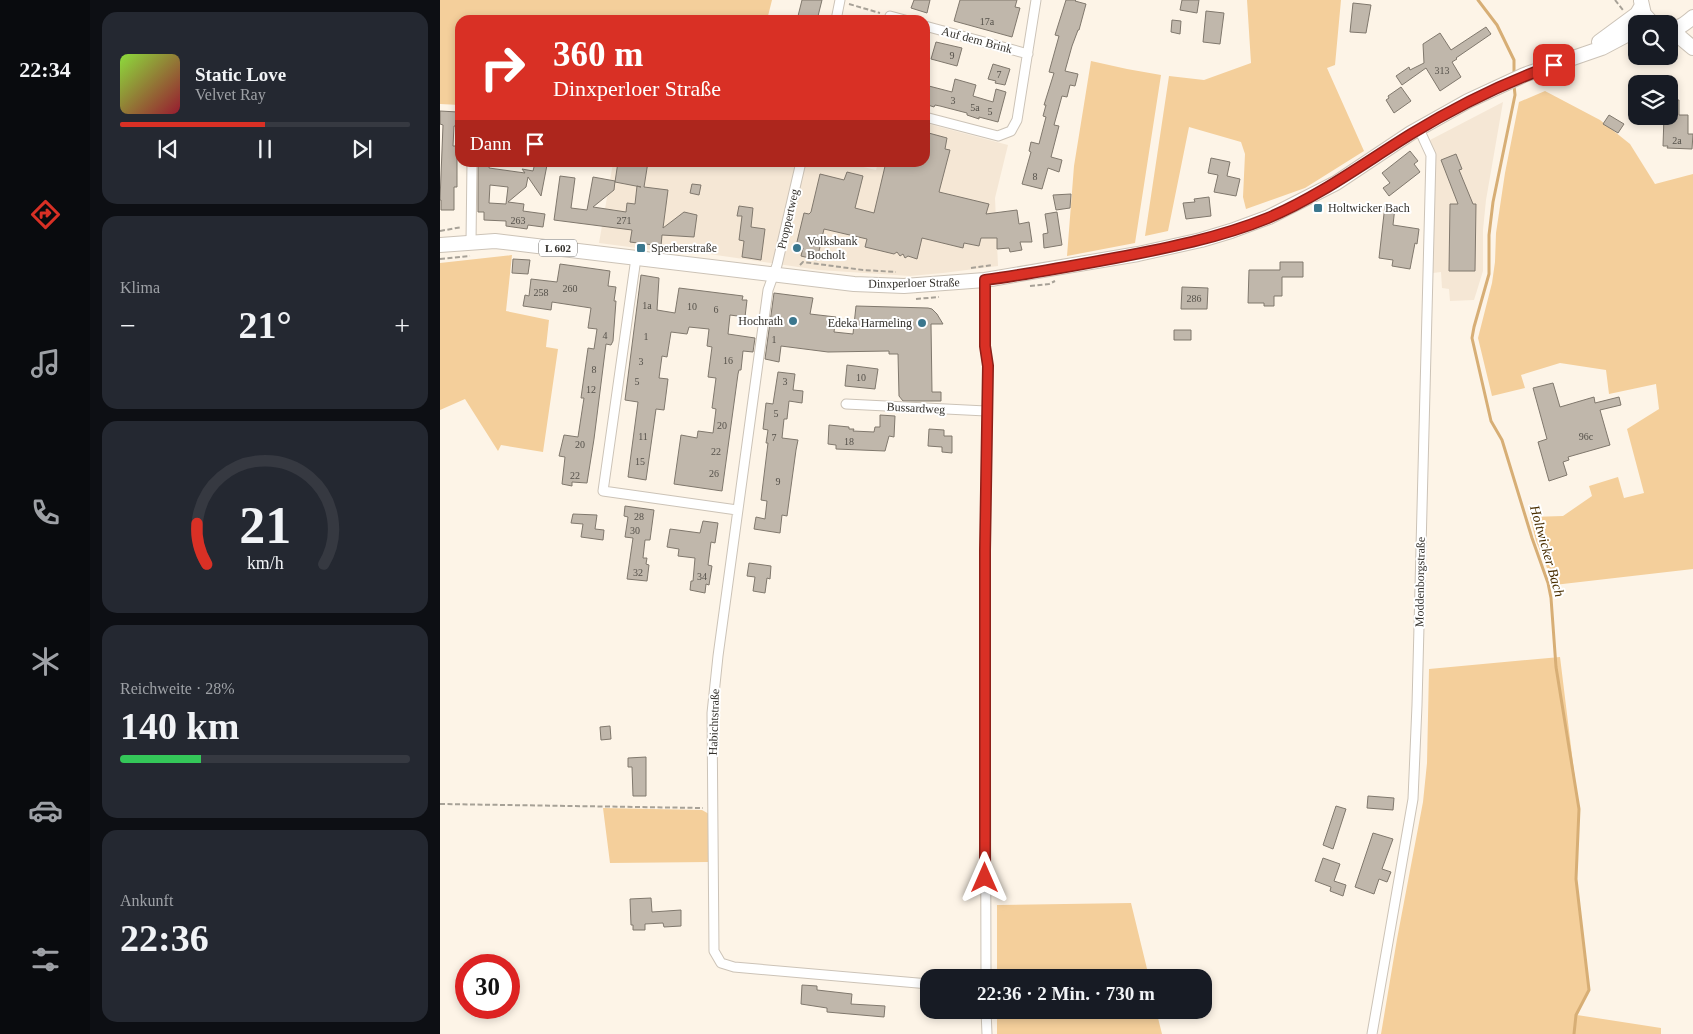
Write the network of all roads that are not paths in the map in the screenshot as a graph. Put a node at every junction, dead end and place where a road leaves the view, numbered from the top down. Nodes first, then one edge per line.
1 (1036, 0) edge
2 (840, 1) edge
3 (1641, 3) edge
4 (837, 15) edge
5 (1645, 15) edge
6 (1693, 17) edge
7 (1678, 26) edge
8 (930, 27) edge
9 (1628, 34) edge
10 (1678, 35) edge
11 (1693, 48) edge
12 (1028, 54) junction
13 (1580, 55) junction
14 (930, 118) edge
15 (1419, 129) junction
16 (472, 167) edge
17 (800, 167) edge
18 (471, 242) junction
19 (440, 245) edge
20 (636, 258) junction
21 (774, 275) junction
22 (985, 280) junction
23 (846, 404) dead end
24 (986, 411) junction
25 (737, 510) junction
26 (986, 969) edge
27 (920, 983) edge
28 (986, 1019) edge
29 (987, 1034) edge
30 (1372, 1034) edge

1 - 12 street, Auf dem Brink
2 - 4 street
3 - 5 main road, L 602
3 - 13 main road, Dinxperloer Straße / L 602
6 - 7 main road
8 - 12 street, Auf dem Brink
9 - 13 main road, Dinxperloer Straße
10 - 11 main road
12 - 14 street, Auf dem Brink
13 - 15 main road, Dinxperloer Straße / L 602
15 - 22 main road, Dinxperloer Straße / L 602
15 - 30 street, Moddenborgstraße
16 - 18 street
17 - 21 street, Proppertweg
18 - 19 main road, Dinxperloer Straße / L 602
18 - 20 main road, Dinxperloer Straße / L 602
20 - 21 main road, Dinxperloer Straße / L 602
20 - 25 street
21 - 22 main road, Dinxperloer Straße / L 602
21 - 25 street, Habichtstraße
22 - 24 street
23 - 24 street, Bussardweg
24 - 26 street
25 - 27 street, Habichtstraße
28 - 29 street

